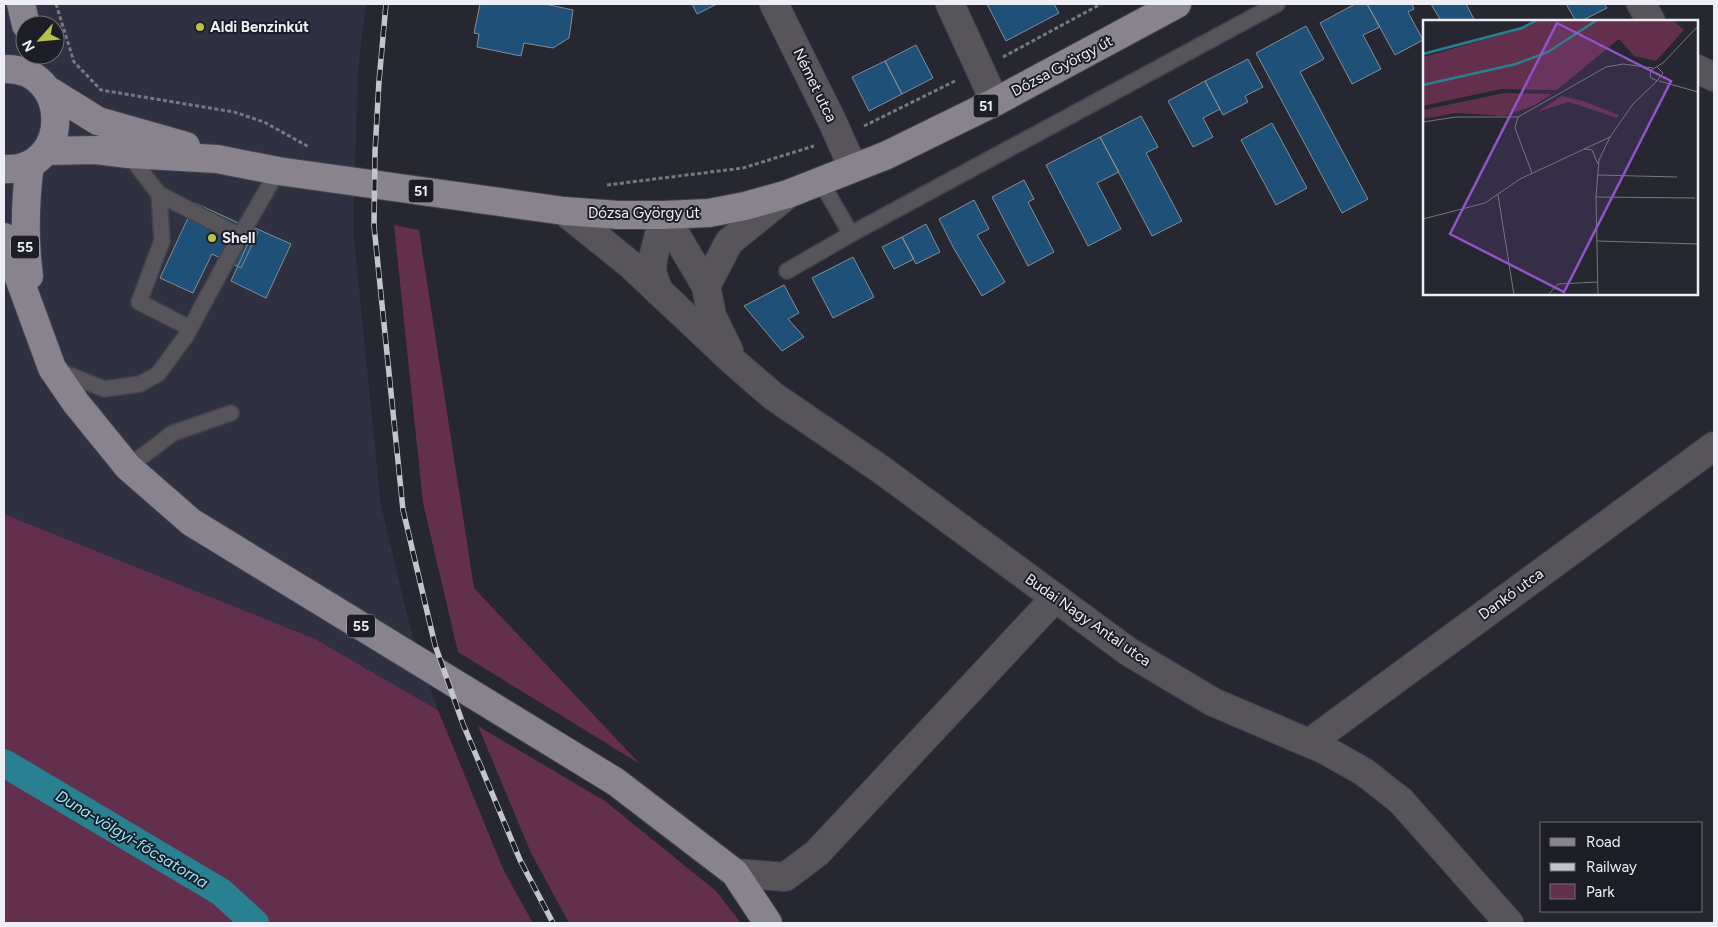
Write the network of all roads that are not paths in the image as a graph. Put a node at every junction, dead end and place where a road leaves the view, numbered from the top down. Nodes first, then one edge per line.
1 (774, 4) edge
2 (950, 4) edge
3 (1177, 4) edge
4 (1277, 4) edge
5 (1641, 4) edge
6 (1650, 20) edge
7 (4, 69) edge
8 (1698, 69) edge
9 (40, 75) edge
10 (1714, 77) edge
11 (995, 102) junction
12 (128, 154) junction
13 (218, 159) junction
14 (26, 162) edge
15 (853, 168) junction
16 (278, 171) junction
17 (821, 182) junction
18 (159, 194) junction
19 (788, 194) junction
20 (564, 211) junction
21 (664, 215) junction
22 (851, 234) junction
23 (240, 236) junction
24 (4, 237) edge
25 (787, 271) dead end
26 (706, 286) junction
27 (659, 292) junction
28 (190, 328) junction
29 (37, 330) junction
30 (735, 363) junction
31 (52, 368) junction
32 (231, 413) dead end
33 (1714, 446) edge
34 (128, 467) junction
35 (1055, 598) junction
36 (1309, 743) junction
37 (735, 873) junction
38 (768, 923) edge
39 (1509, 923) edge

1 - 15 street, Német utca
2 - 11 street
3 - 11 main road, Dózsa György út / 51
4 - 22 lane
5 - 6 street
7 - 9 main road, 51
8 - 10 street
9 - 13 main road, 51
9 - 14 main road
11 - 15 main road, Dózsa György út / 51
12 - 13 main road, 51
12 - 14 main road, 51
12 - 18 lane
13 - 16 main road, Dózsa György út / 51
14 - 29 main road, 55
15 - 17 main road, Dózsa György út / 51
16 - 20 main road, Dózsa György út / 51
16 - 23 lane
17 - 19 main road, Dózsa György út / 51
17 - 22 lane
18 - 23 lane
18 - 28 lane
19 - 21 main road, Dózsa György út / 51
19 - 26 street
20 - 21 main road, Dózsa György út / 51
20 - 27 street, Budai Nagy Antal utca
21 - 26 street, Budai Nagy Antal utca
21 - 27 street
22 - 25 lane
23 - 28 lane
24 - 29 main road, 55
26 - 30 street, Budai Nagy Antal utca
27 - 30 street, Budai Nagy Antal utca
28 - 31 lane
29 - 31 main road, 55
30 - 35 street, Budai Nagy Antal utca
31 - 34 main road, 55
32 - 34 lane
33 - 36 street, Dankó utca
34 - 37 main road, 55
35 - 36 street, Budai Nagy Antal utca
35 - 37 street
36 - 39 street, Budai Nagy Antal utca
37 - 38 main road, 55

